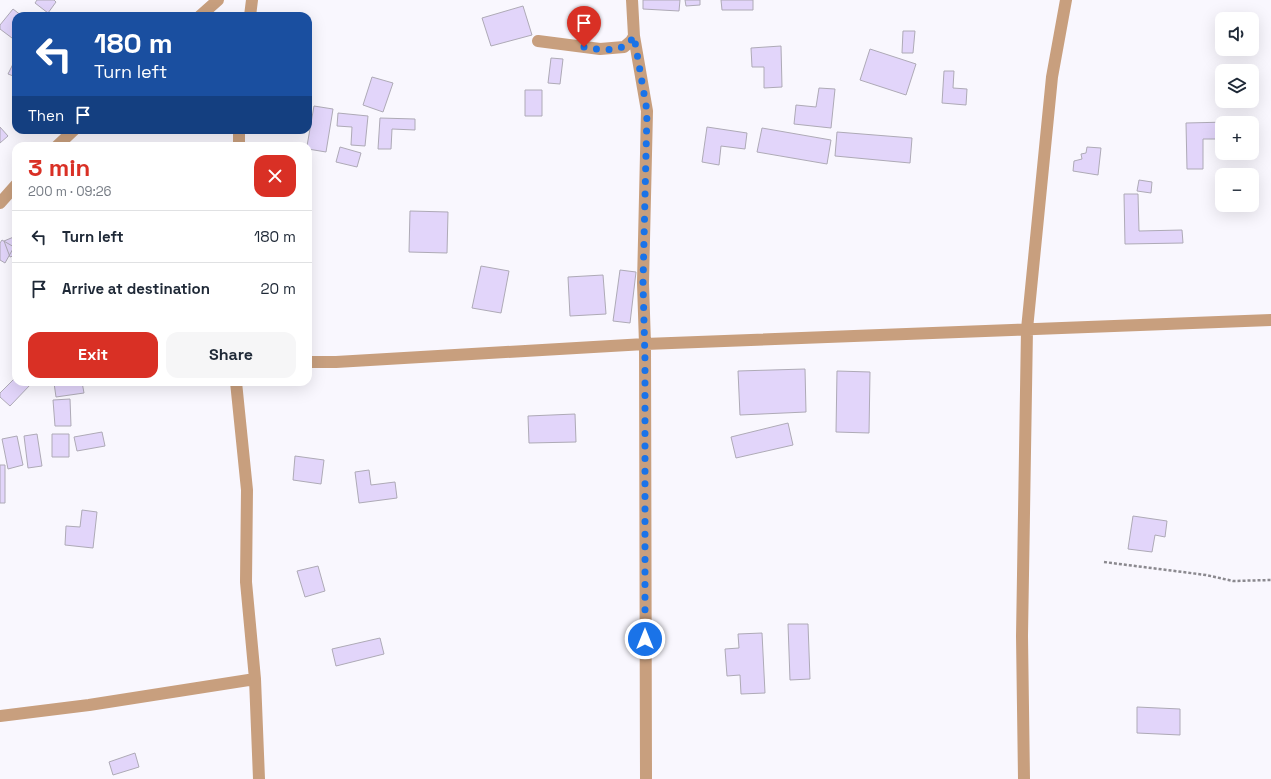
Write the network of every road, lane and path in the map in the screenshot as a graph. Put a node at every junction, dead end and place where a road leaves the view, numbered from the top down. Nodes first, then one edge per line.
1 (218, 0) edge
2 (252, 0) edge
3 (632, 0) edge
4 (1066, 0) edge
5 (204, 12) edge
6 (250, 12) edge
7 (634, 36) junction
8 (538, 41) dead end
9 (70, 134) edge
10 (61, 142) edge
11 (12, 190) edge
12 (0, 203) edge
13 (1271, 320) edge
14 (1027, 329) junction
15 (645, 344) junction
16 (312, 362) edge
17 (236, 386) edge
18 (1104, 562) dead end
19 (1271, 580) edge
20 (255, 679) junction
21 (0, 716) edge
22 (259, 779) edge
23 (646, 779) edge
24 (1024, 779) edge

1 - 5 street
2 - 6 street
3 - 7 street
4 - 14 street
7 - 8 street
7 - 15 street
9 - 10 street
11 - 12 street
13 - 14 street
14 - 15 street
14 - 24 street
15 - 16 street
15 - 23 street
17 - 20 street
18 - 19 path
20 - 21 street
20 - 22 street

